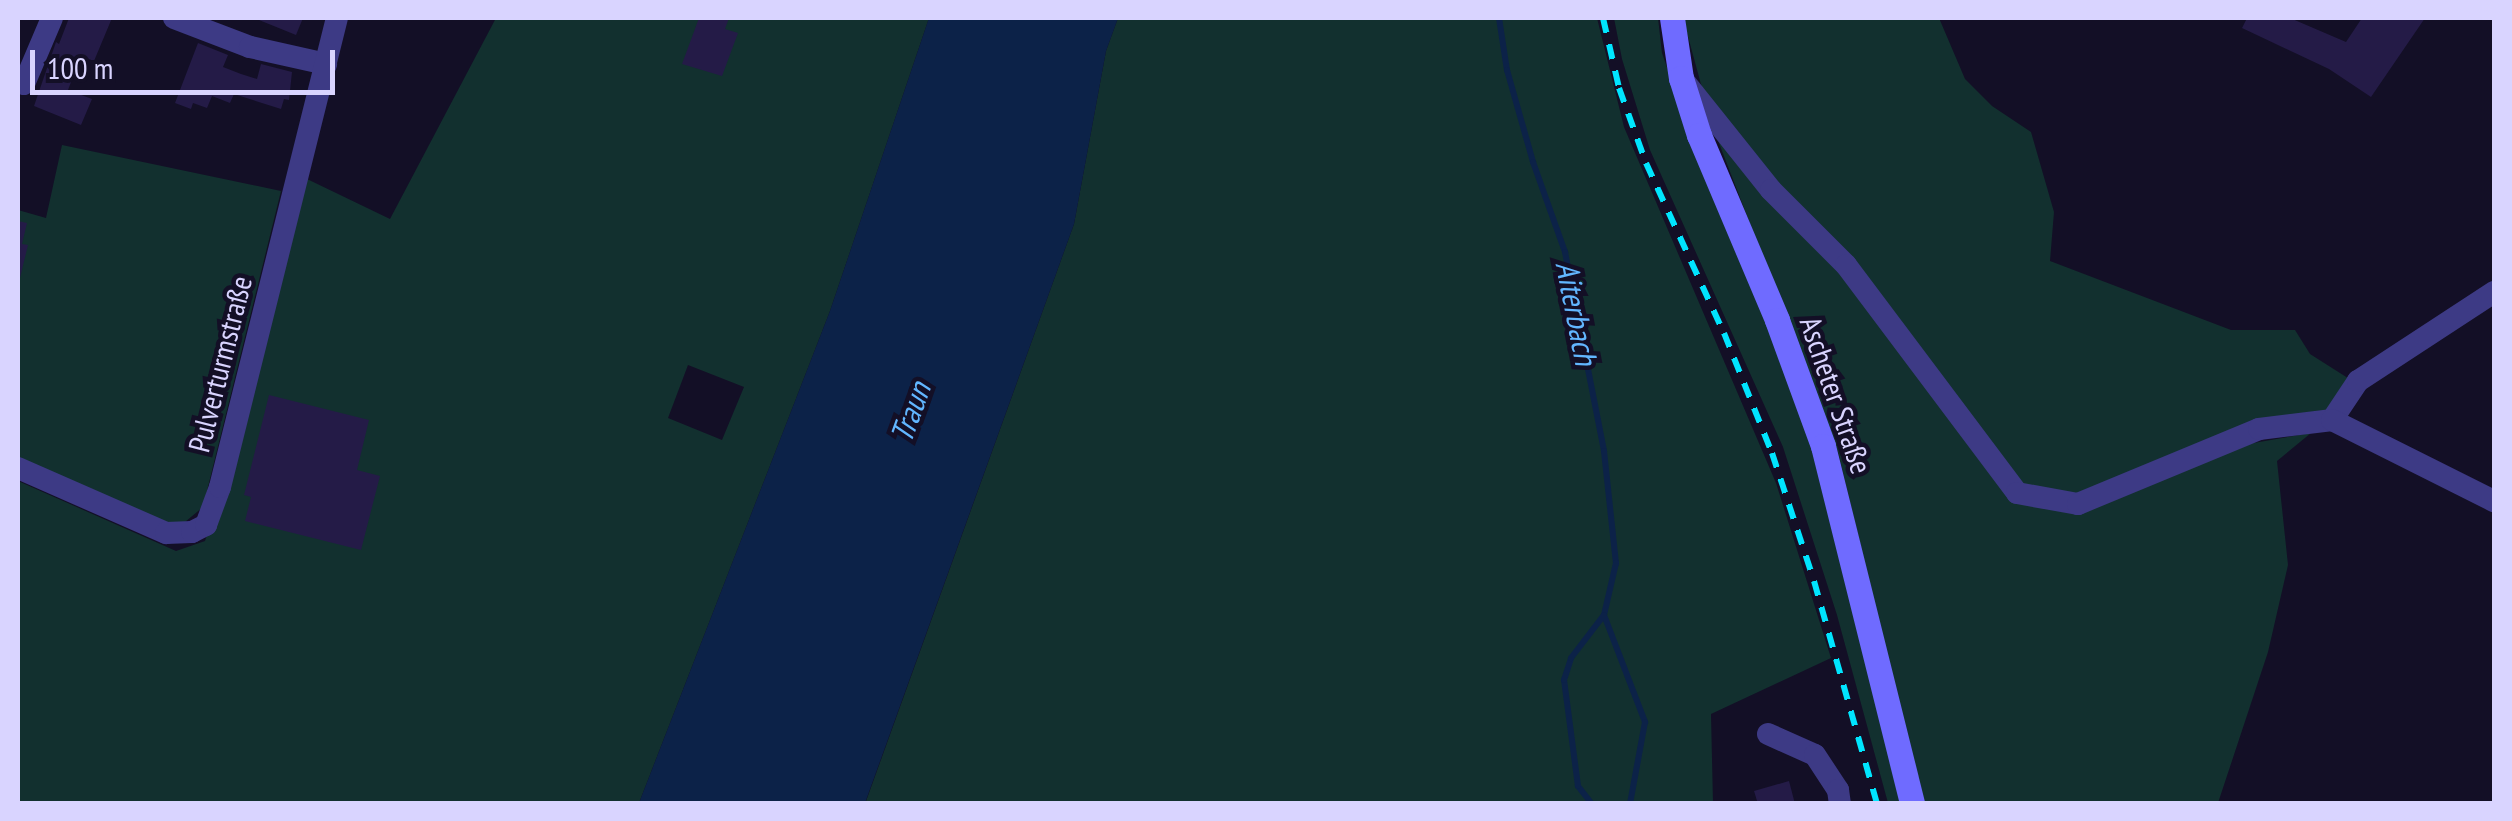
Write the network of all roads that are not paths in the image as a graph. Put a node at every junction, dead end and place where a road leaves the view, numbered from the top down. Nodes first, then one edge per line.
1 (52, 18) edge
2 (174, 18) edge
3 (337, 18) edge
4 (1672, 18) edge
5 (326, 64) junction
6 (1681, 78) junction
7 (24, 84) dead end
8 (2494, 292) edge
9 (2332, 420) junction
10 (18, 468) edge
11 (2494, 501) edge
12 (1768, 734) dead end
13 (1840, 804) edge
14 (1912, 804) edge

1 - 7 street
2 - 5 street
3 - 5 street, Pulverturmstraße
4 - 6 main road, Ascheter Straße
5 - 10 street, Pulverturmstraße
6 - 9 street
6 - 14 main road, Ascheter Straße
8 - 9 street
9 - 11 street
12 - 13 street

